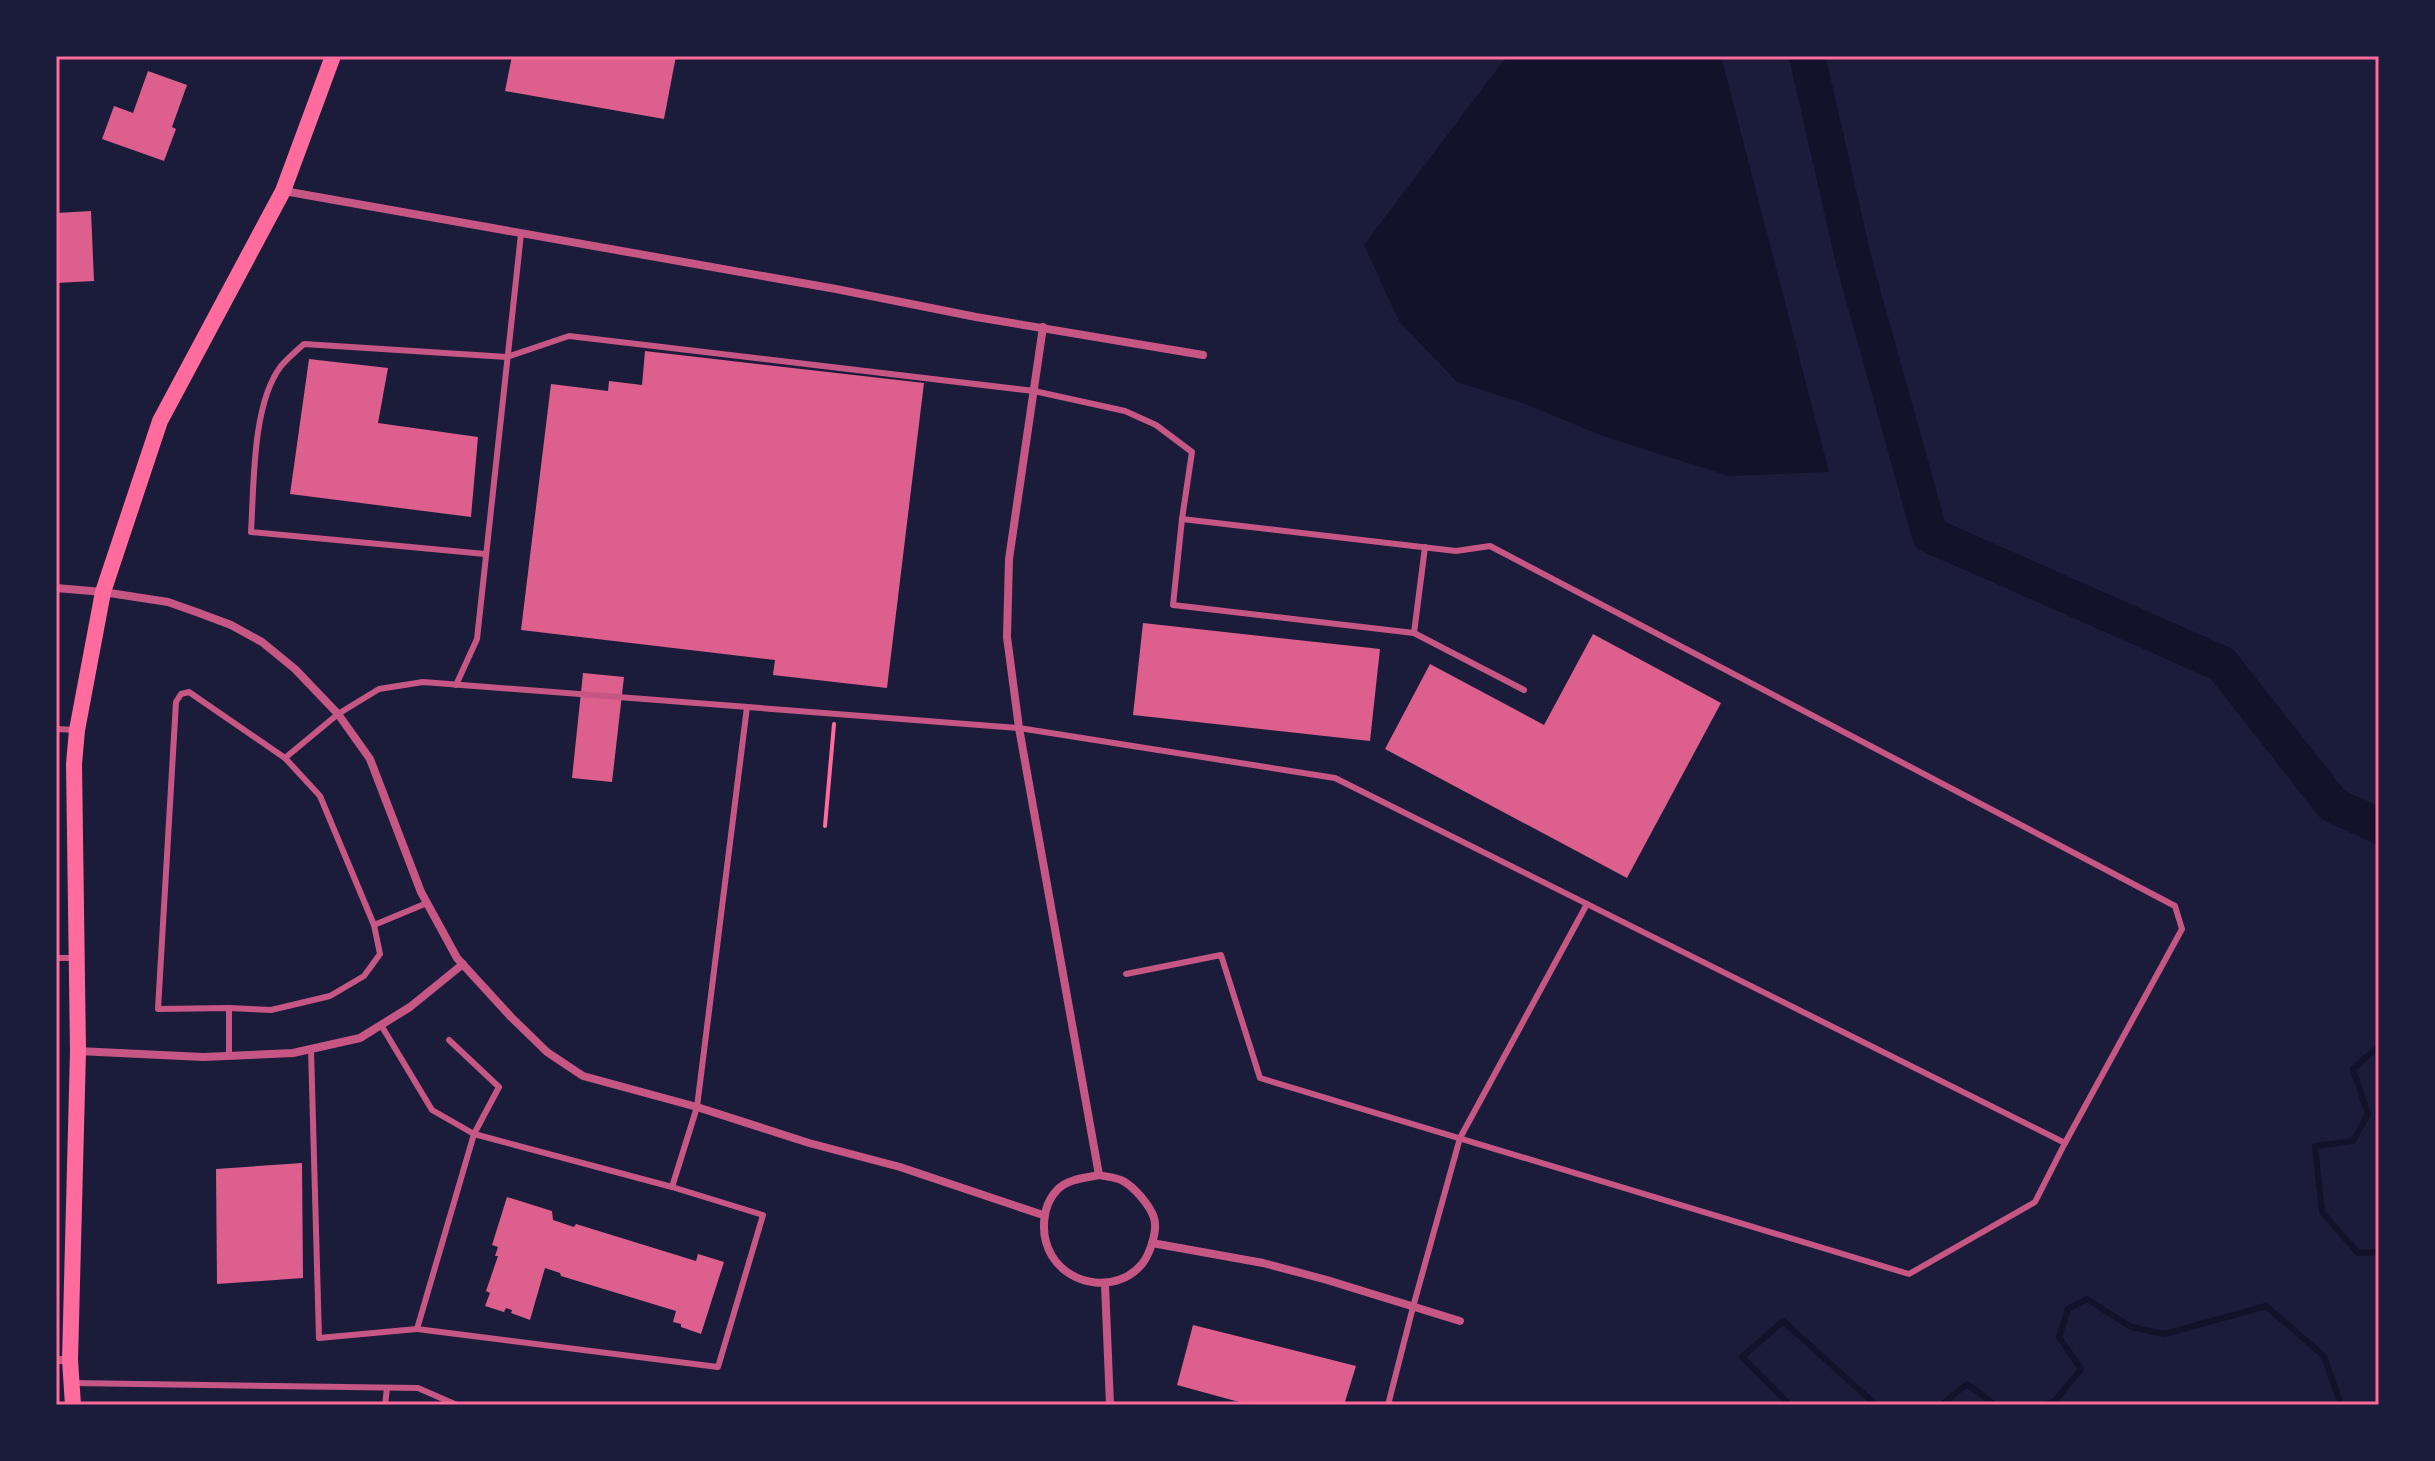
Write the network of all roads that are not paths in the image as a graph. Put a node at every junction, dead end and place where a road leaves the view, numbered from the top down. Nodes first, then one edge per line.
1 (333, 56) edge
2 (283, 191) junction
3 (521, 234) junction
4 (1043, 327) junction
5 (1203, 355) dead end
6 (507, 357) junction
7 (1034, 391) junction
8 (1182, 519) junction
9 (1425, 547) junction
10 (485, 554) junction
11 (56, 588) edge
12 (103, 592) junction
13 (1414, 633) junction
14 (456, 685) junction
15 (1524, 690) dead end
16 (747, 707) junction
17 (338, 714) junction
18 (1019, 728) junction
19 (56, 729) edge
20 (77, 730) junction
21 (285, 758) junction
22 (427, 903) junction
23 (1587, 904) junction
24 (374, 925) junction
25 (56, 958) edge
26 (77, 958) junction
27 (463, 964) junction
28 (1126, 974) dead end
29 (229, 1008) junction
30 (381, 1025) junction
31 (449, 1040) dead end
32 (311, 1049) junction
33 (78, 1051) junction
34 (229, 1056) junction
35 (697, 1107) junction
36 (474, 1134) junction
37 (1460, 1138) junction
38 (2065, 1143) junction
39 (1099, 1175) junction
40 (672, 1187) junction
41 (1043, 1215) junction
42 (1152, 1243) junction
43 (1105, 1284) junction
44 (1413, 1307) junction
45 (1460, 1321) dead end
46 (417, 1329) junction
47 (63, 1360) edge
48 (71, 1383) junction
49 (387, 1388) junction
50 (440, 1402) edge
51 (73, 1405) edge
52 (385, 1405) edge
53 (457, 1405) edge
54 (1110, 1405) edge
55 (1388, 1405) edge

1 - 2 main road
2 - 3 street
2 - 12 main road
3 - 4 street
3 - 6 lane
4 - 5 street
4 - 7 street
6 - 7 lane
6 - 10 lane
6 - 10 lane
7 - 8 lane
7 - 18 street
8 - 9 lane
8 - 13 lane
9 - 13 lane
9 - 38 lane
10 - 14 lane
11 - 12 street
12 - 17 street
12 - 20 main road
13 - 15 lane
14 - 16 lane
14 - 17 lane
16 - 18 lane
16 - 35 lane
17 - 21 lane
17 - 22 street
18 - 23 lane
18 - 39 street
19 - 20 lane
20 - 26 main road
21 - 24 lane
21 - 29 lane
22 - 24 lane
22 - 27 street
23 - 37 lane
23 - 38 lane
24 - 29 lane
25 - 26 lane
26 - 33 main road
27 - 30 street
27 - 35 street
28 - 37 lane
29 - 34 lane
30 - 32 street
30 - 36 lane
31 - 36 lane
32 - 34 street
32 - 46 lane
33 - 34 street
33 - 47 main road
35 - 40 lane
35 - 41 street
36 - 40 lane
36 - 46 lane
37 - 38 lane
37 - 44 lane
39 - 41 street
39 - 42 street
40 - 46 lane
41 - 43 street
42 - 43 street
42 - 44 street
43 - 54 street
44 - 45 street
44 - 55 lane
47 - 48 main road
48 - 49 lane
48 - 51 main road
49 - 50 lane
49 - 52 lane
50 - 53 lane

